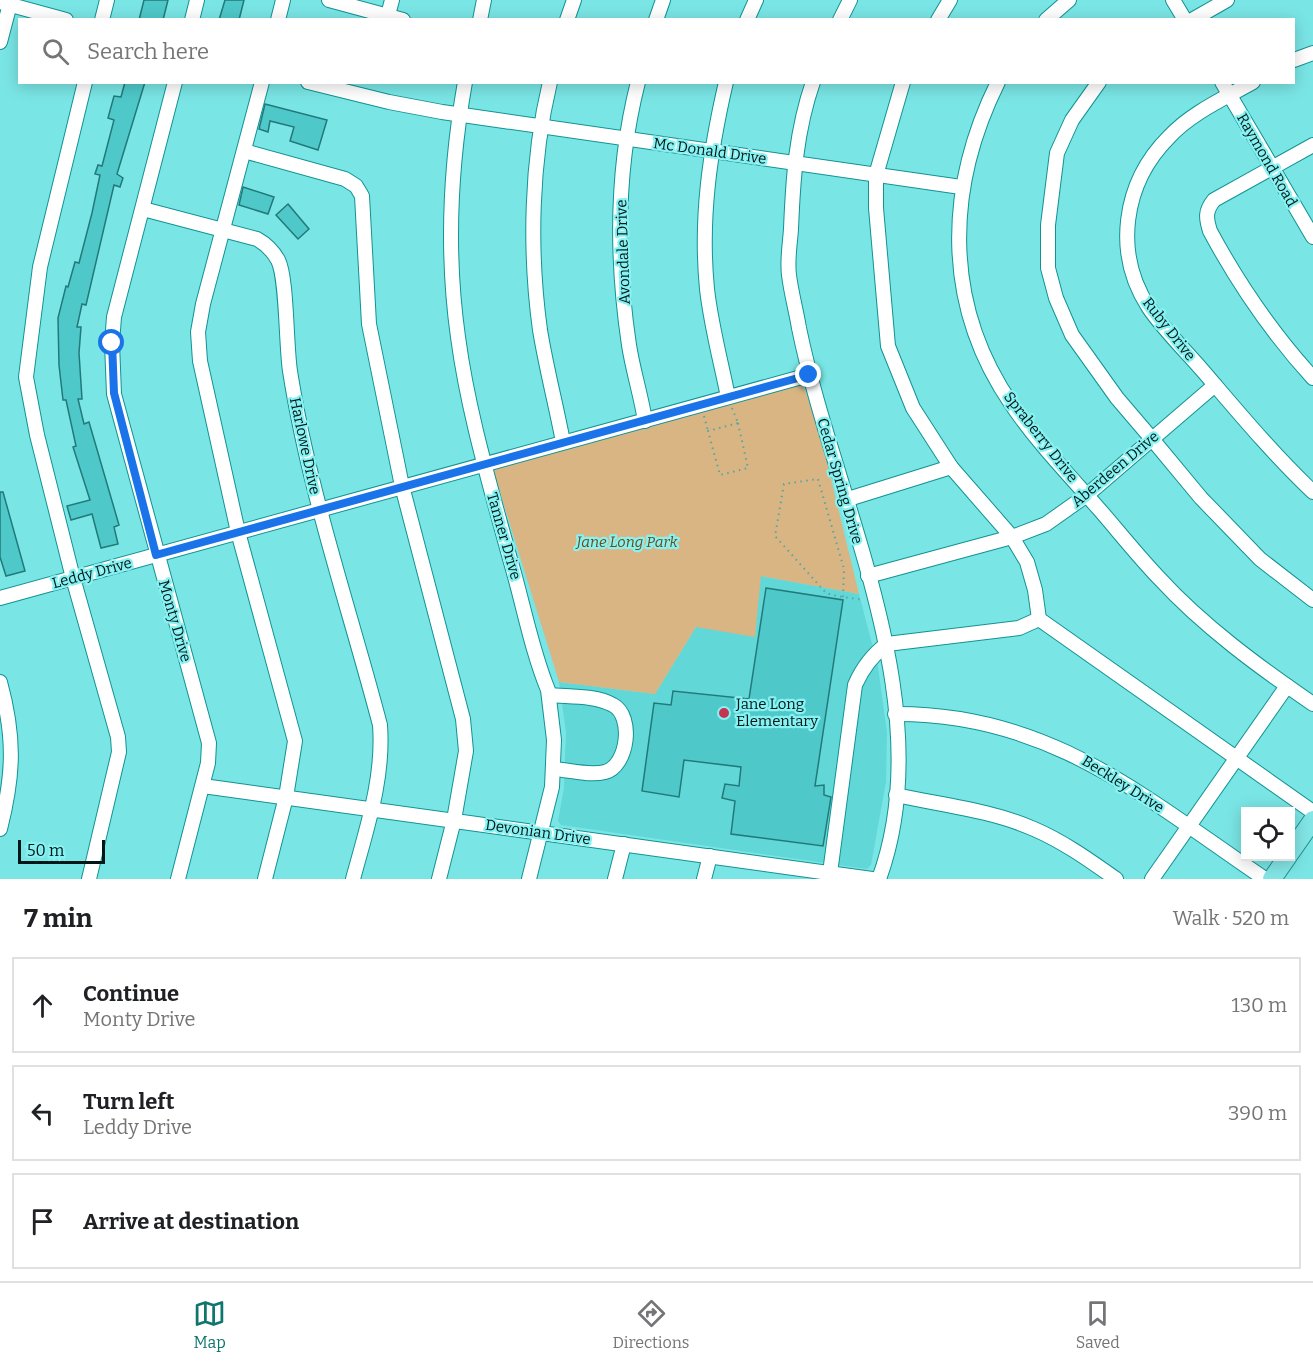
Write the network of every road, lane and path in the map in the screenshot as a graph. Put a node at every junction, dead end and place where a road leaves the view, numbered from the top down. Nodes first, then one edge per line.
1 (107, 0) edge
2 (197, 0) edge
3 (283, 0) edge
4 (328, 0) edge
5 (392, 0) edge
6 (484, 0) edge
7 (574, 0) edge
8 (663, 0) edge
9 (756, 0) edge
10 (850, 0) edge
11 (950, 0) edge
12 (1069, 0) edge
13 (1173, 0) edge
14 (1227, 0) edge
15 (7, 2) edge
16 (388, 15) junction
17 (59, 18) edge
18 (102, 18) edge
19 (192, 18) edge
20 (278, 18) edge
21 (397, 18) edge
22 (480, 18) edge
23 (568, 18) edge
24 (658, 18) edge
25 (748, 18) edge
26 (841, 18) edge
27 (939, 18) edge
28 (1048, 18) edge
29 (1184, 18) edge
30 (1196, 18) edge
31 (0, 42) edge
32 (1313, 53) edge
33 (1295, 59) edge
34 (86, 84) edge
35 (174, 84) edge
36 (261, 84) edge
37 (316, 84) edge
38 (465, 84) edge
39 (550, 84) edge
40 (638, 84) edge
41 (726, 84) edge
42 (812, 84) edge
43 (902, 84) edge
44 (997, 84) edge
45 (1098, 84) edge
46 (1222, 84) edge
47 (1250, 84) edge
48 (1230, 96) junction
49 (459, 114) junction
50 (542, 126) junction
51 (627, 139) junction
52 (1313, 145) edge
53 (244, 151) junction
54 (710, 151) junction
55 (793, 163) junction
56 (1273, 168) junction
57 (876, 175) junction
58 (961, 187) junction
59 (143, 209) junction
60 (223, 230) junction
61 (1313, 237) edge
62 (809, 375) junction
63 (1313, 378) edge
64 (1215, 385) junction
65 (728, 398) junction
66 (703, 414) dead end
67 (645, 421) junction
68 (708, 431) junction
69 (1152, 439) junction
70 (563, 442) junction
71 (483, 464) junction
72 (951, 467) junction
73 (402, 486) junction
74 (1313, 492) edge
75 (1087, 495) junction
76 (845, 500) junction
77 (319, 509) junction
78 (238, 532) junction
79 (1012, 537) junction
80 (156, 555) junction
81 (868, 576) junction
82 (73, 578) junction
83 (843, 597) junction
84 (0, 598) edge
85 (1313, 600) edge
86 (876, 603) junction
87 (1039, 619) junction
88 (887, 644) junction
89 (1287, 686) junction
90 (1, 687) edge
91 (549, 695) junction
92 (1313, 704) edge
93 (895, 714) junction
94 (1237, 757) junction
95 (554, 769) junction
96 (203, 786) junction
97 (896, 795) junction
98 (286, 797) junction
99 (371, 809) junction
100 (1313, 812) edge
101 (454, 820) junction
102 (1313, 820) edge
103 (1188, 826) junction
104 (0, 829) edge
105 (541, 832) junction
106 (624, 844) junction
107 (1295, 846) edge
108 (710, 856) junction
109 (1285, 861) edge
110 (790, 873) edge
111 (830, 873) junction
112 (89, 879) edge
113 (178, 879) edge
114 (265, 879) edge
115 (353, 879) edge
116 (439, 879) edge
117 (529, 879) edge
118 (615, 879) edge
119 (704, 879) edge
120 (872, 879) edge
121 (879, 879) edge
122 (1116, 879) edge
123 (1152, 879) edge
124 (1265, 879) edge
125 (1272, 879) edge

1 - 18 street
2 - 19 street
3 - 20 street
4 - 16 street
5 - 16 street
6 - 22 street
7 - 23 street
8 - 24 street
9 - 25 street
10 - 26 street
11 - 27 street
12 - 28 street
13 - 29 street
14 - 30 street
15 - 17 street
15 - 31 street
16 - 21 street
32 - 33 street
34 - 82 street
35 - 59 street, Monty Drive
36 - 53 street
37 - 49 street, Mc Donald Drive
38 - 49 street, Tanner Drive
39 - 50 street
40 - 51 street, Avondale Drive
41 - 54 street
42 - 55 street, Cedar Spring Drive
43 - 57 street
44 - 58 street, Spraberry Drive
45 - 69 street
46 - 48 street, Raymond Road
47 - 48 street, Ruby Drive
48 - 56 street, Raymond Road
48 - 64 street, Ruby Drive
49 - 50 street, Mc Donald Drive
49 - 71 street, Tanner Drive
50 - 51 street, Mc Donald Drive
50 - 70 street
51 - 54 street, Mc Donald Drive
51 - 67 street, Avondale Drive
52 - 56 street
53 - 60 street
53 - 73 street
54 - 55 street, Mc Donald Drive
54 - 65 street
55 - 57 street, Mc Donald Drive
55 - 62 street, Cedar Spring Drive
56 - 61 street, Raymond Road
56 - 63 street
57 - 58 street, Mc Donald Drive
57 - 72 street
58 - 75 street, Spraberry Drive
59 - 60 street, Harlowe Drive
59 - 80 street, Monty Drive
60 - 77 street, Harlowe Drive
60 - 78 street
62 - 65 street, Leddy Drive
62 - 76 street, Cedar Spring Drive
64 - 69 street, Aberdeen Drive
64 - 74 street, Ruby Drive
65 - 67 street, Leddy Drive
66 - 68 path
67 - 70 street, Leddy Drive
68 - 68 path
69 - 75 street, Aberdeen Drive
69 - 85 street
70 - 71 street, Leddy Drive
71 - 73 street, Leddy Drive
71 - 91 street, Tanner Drive
72 - 76 street
72 - 79 street
73 - 77 street, Leddy Drive
73 - 101 street
75 - 79 street, Aberdeen Drive
75 - 89 street, Spraberry Drive
76 - 81 street, Cedar Spring Drive
77 - 78 street, Leddy Drive
77 - 99 street, Harlowe Drive
78 - 80 street, Leddy Drive
78 - 98 street
79 - 81 street, Aberdeen Drive
79 - 87 street
80 - 82 street, Leddy Drive
80 - 96 street, Monty Drive
81 - 86 street, Cedar Spring Drive
82 - 84 street, Leddy Drive
82 - 112 street
83 - 83 path
83 - 86 path
86 - 88 street, Cedar Spring Drive
87 - 88 street
87 - 94 street
88 - 93 street, Cedar Spring Drive
88 - 111 street
89 - 92 street, Spraberry Drive
89 - 94 street
90 - 104 street
91 - 95 street, Tanner Drive
91 - 95 street
93 - 97 street, Cedar Spring Drive
93 - 103 street, Beckley Drive
94 - 100 street
94 - 103 street
95 - 105 street, Tanner Drive
96 - 98 street, Devonian Drive
96 - 113 street, Monty Drive
97 - 121 street, Cedar Spring Drive
97 - 122 street
98 - 99 street, Devonian Drive
98 - 114 street
99 - 101 street, Devonian Drive
99 - 115 street, Harlowe Drive
101 - 105 street, Devonian Drive
101 - 116 street
102 - 107 main road
103 - 123 street
103 - 124 street, Beckley Drive
105 - 106 street, Devonian Drive
105 - 117 street, Tanner Drive
106 - 108 street, Devonian Drive
106 - 118 street
108 - 110 street, Devonian Drive
108 - 119 street
109 - 125 main road
110 - 111 street, Devonian Drive
111 - 120 street, Devonian Drive

